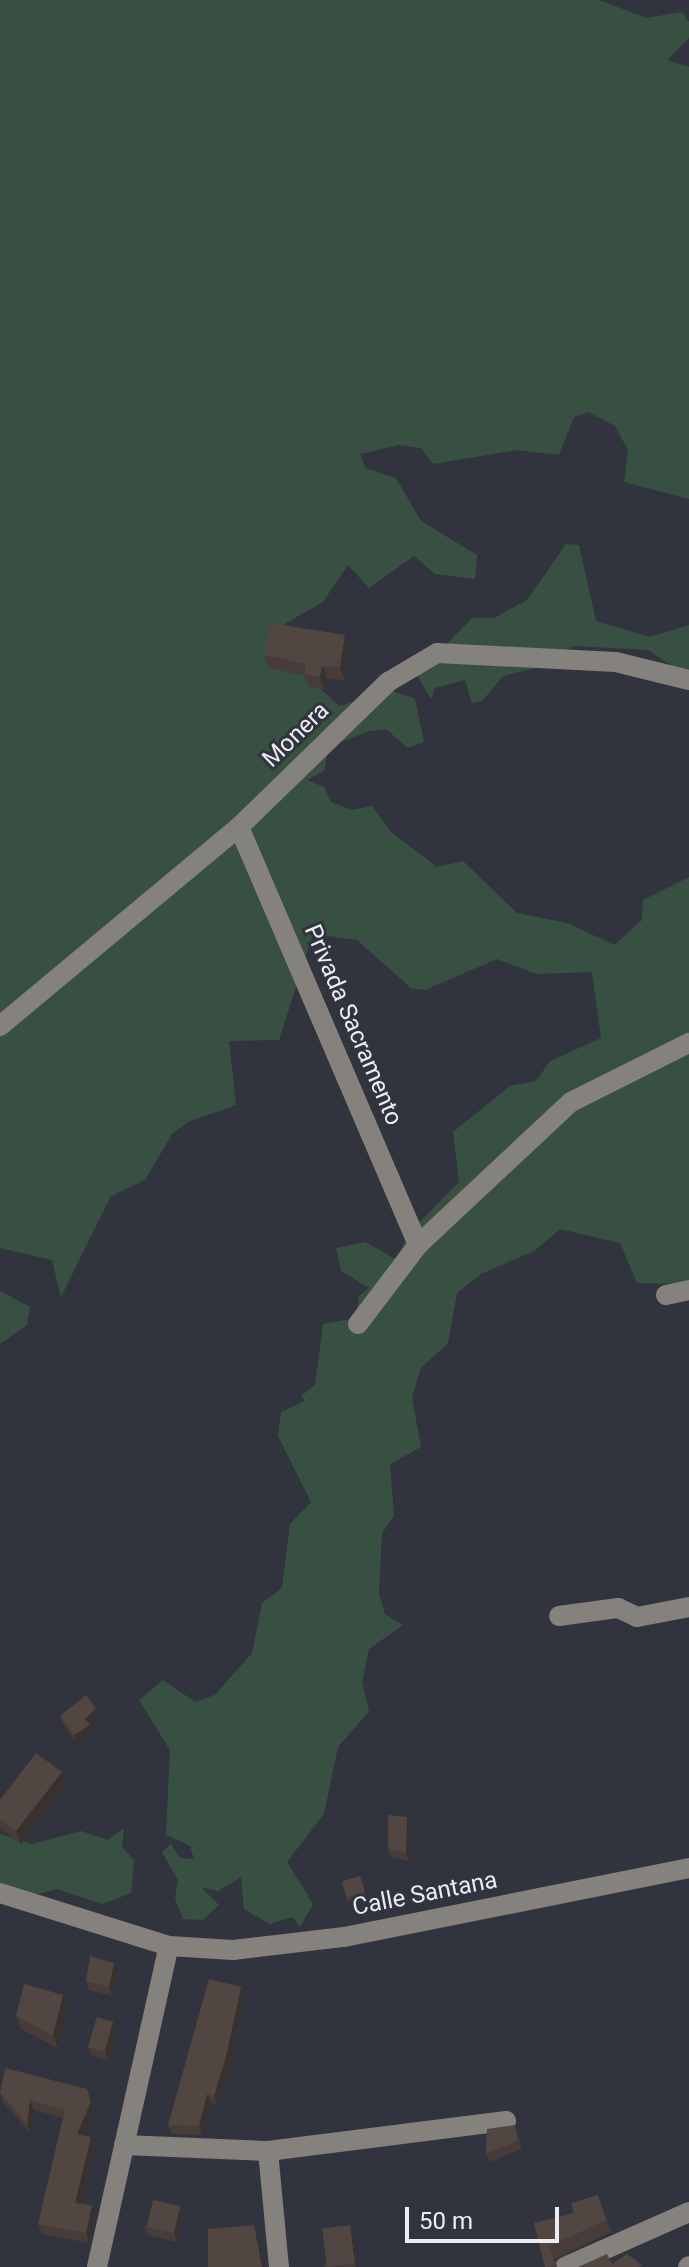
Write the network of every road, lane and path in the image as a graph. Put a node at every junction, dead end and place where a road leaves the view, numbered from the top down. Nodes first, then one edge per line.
1 (689, 680) edge
2 (239, 827) junction
3 (0, 1026) edge
4 (689, 1043) edge
5 (418, 1245) junction
6 (689, 1290) edge
7 (666, 1295) dead end
8 (358, 1324) dead end
9 (689, 1607) edge
10 (559, 1616) dead end
11 (689, 1868) edge
12 (0, 1893) edge
13 (169, 1946) junction
14 (506, 2121) dead end
15 (124, 2145) junction
16 (268, 2151) junction
17 (689, 2212) edge
18 (97, 2267) edge
19 (279, 2267) edge
20 (565, 2267) edge

1 - 2 street, Monera
2 - 3 street, Monera
2 - 5 street, Privada Sacramento
4 - 5 street
5 - 8 street
6 - 7 street
9 - 10 street
11 - 13 street, Calle Santana
12 - 13 street, Calle Santana
13 - 15 street
14 - 16 street
15 - 16 street
15 - 18 street
16 - 19 street
17 - 20 street

